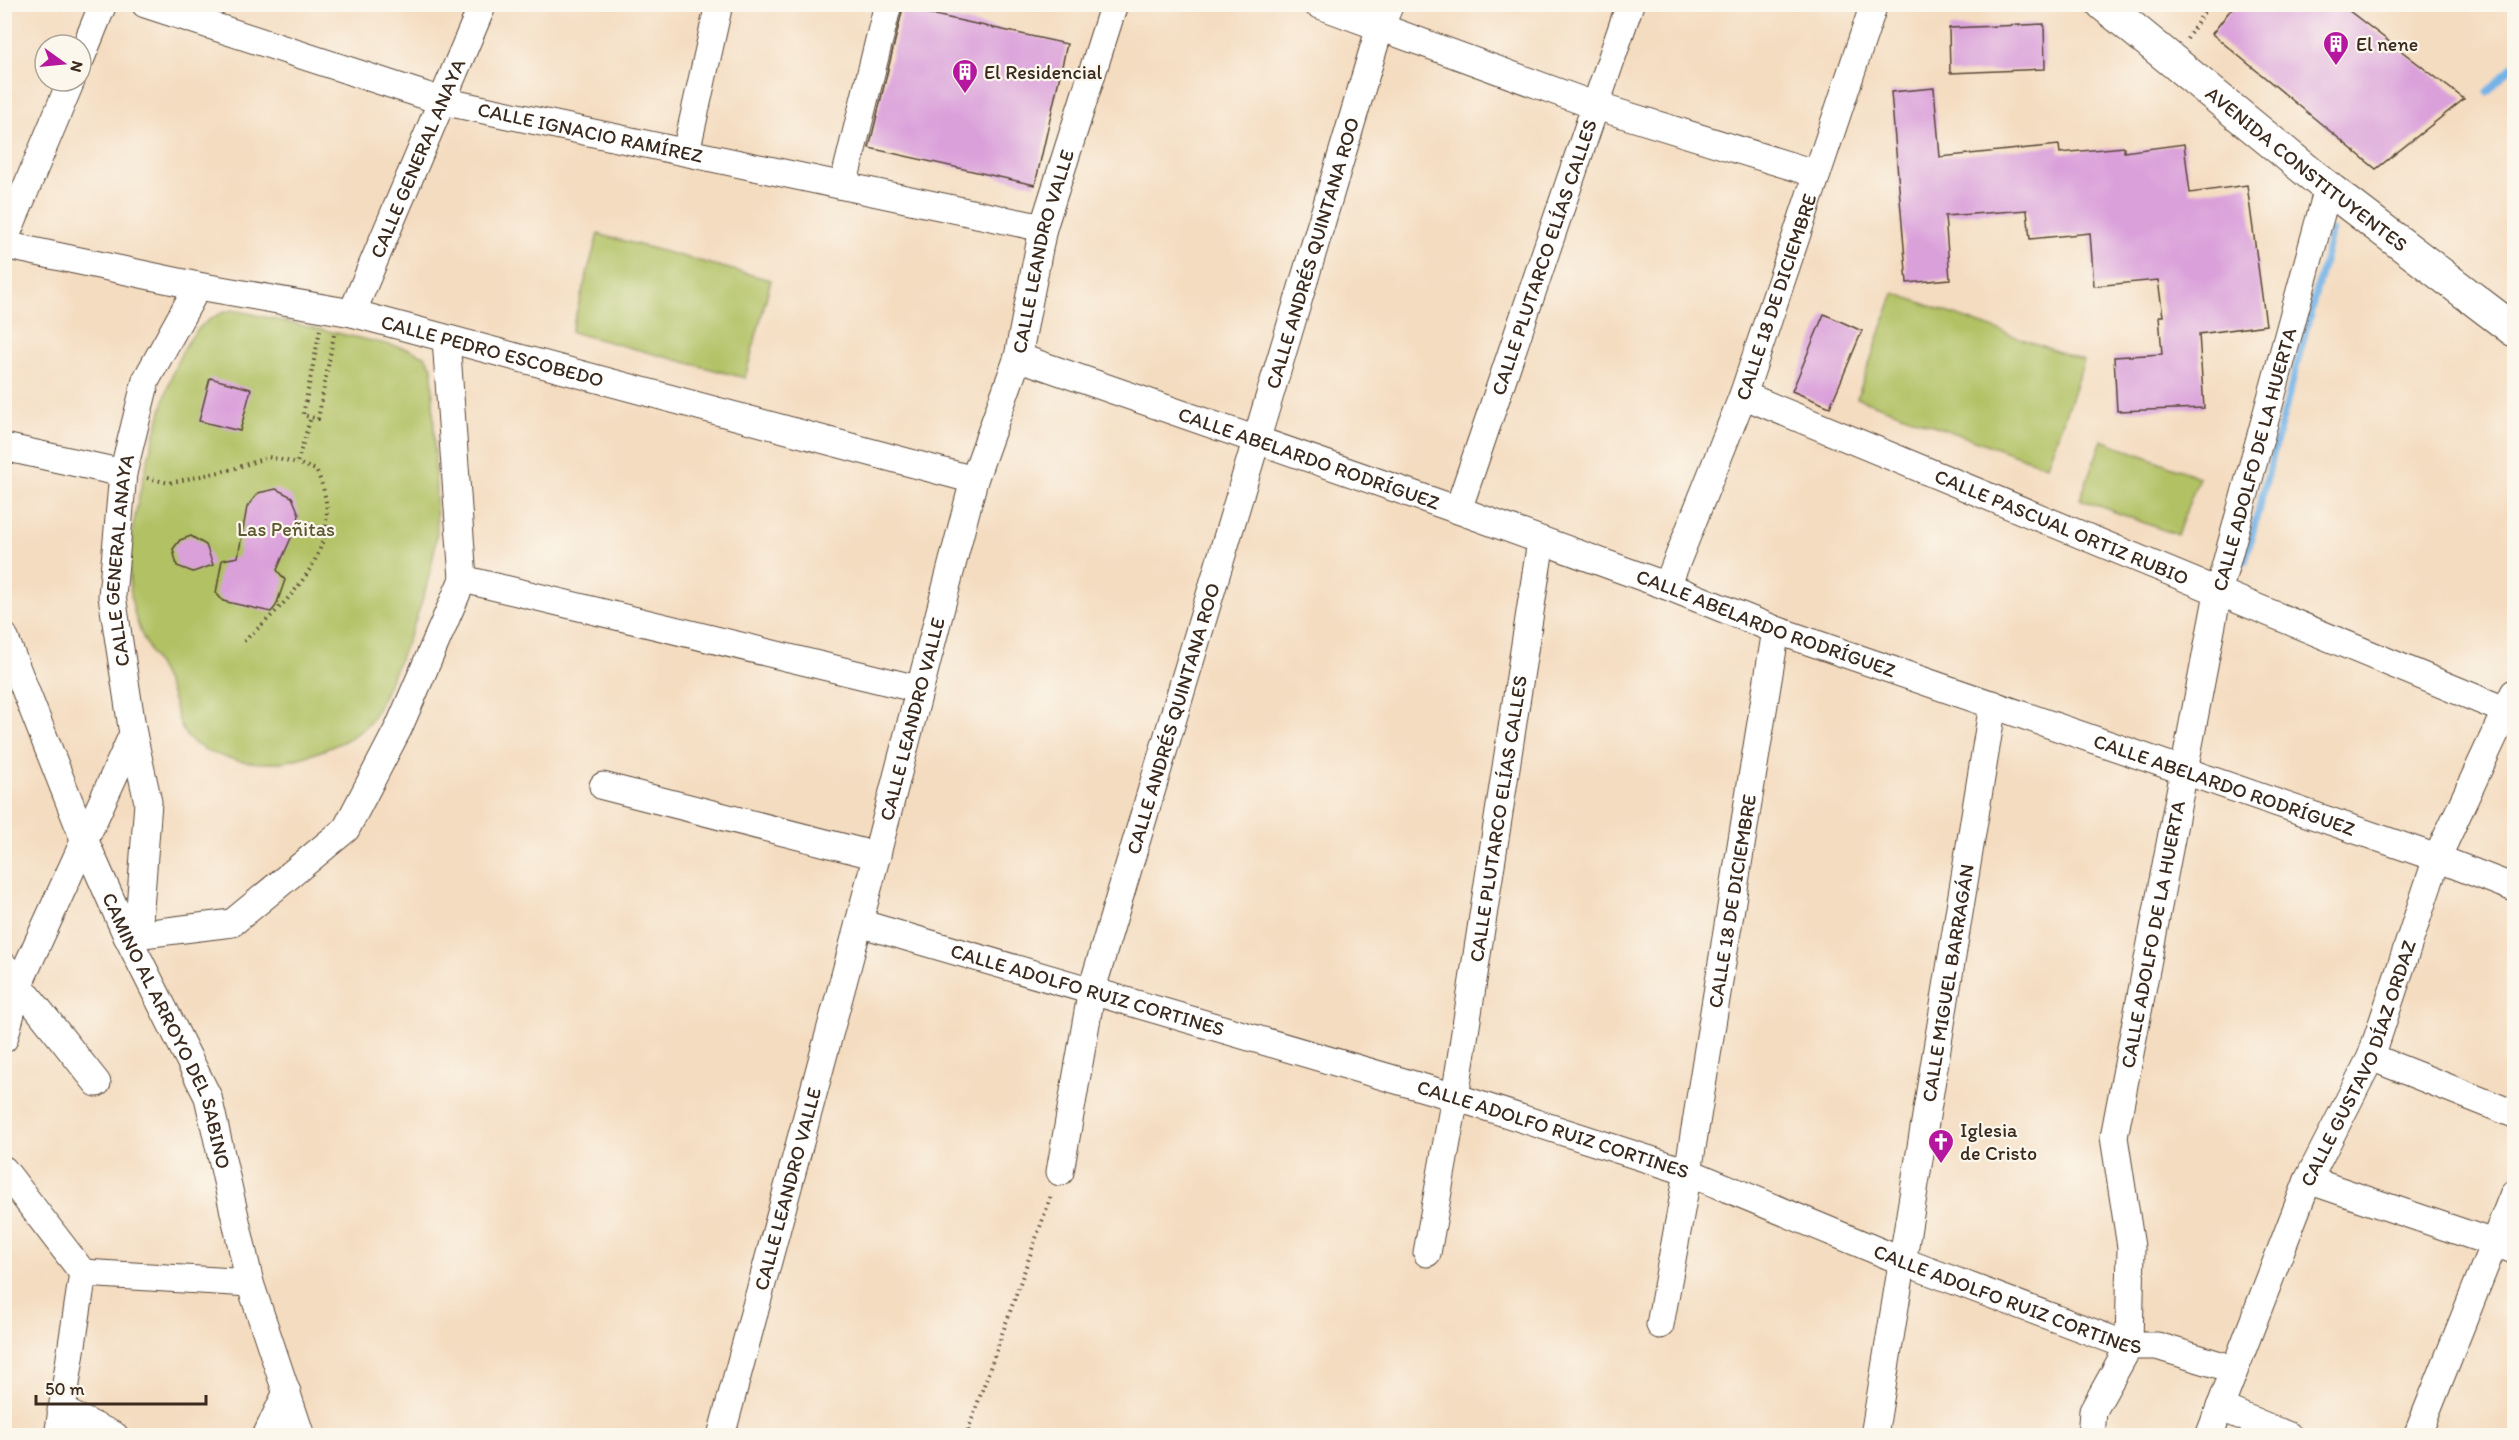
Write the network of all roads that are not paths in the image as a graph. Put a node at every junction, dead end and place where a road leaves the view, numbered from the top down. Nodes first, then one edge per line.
1 (103, 4) edge
2 (145, 4) edge
3 (483, 4) edge
4 (719, 4) edge
5 (888, 4) edge
6 (1114, 4) edge
7 (1317, 4) edge
8 (1630, 4) edge
9 (1874, 4) edge
10 (2103, 4) edge
11 (1385, 16) edge
12 (91, 33) edge
13 (66, 93) edge
14 (442, 101) junction
15 (1596, 106) junction
16 (686, 152) junction
17 (1817, 174) junction
18 (843, 186) junction
19 (2328, 188) junction
20 (1043, 228) junction
21 (4, 243) edge
22 (198, 286) junction
23 (343, 321) junction
24 (2514, 330) edge
25 (446, 339) junction
26 (1018, 357) junction
27 (1743, 395) junction
28 (1258, 440) junction
29 (4, 447) edge
30 (123, 473) junction
31 (974, 480) junction
32 (1458, 510) junction
33 (1540, 541) junction
34 (463, 579) junction
35 (1667, 586) junction
36 (2218, 593) junction
37 (1776, 630) junction
38 (6, 647) edge
39 (918, 689) junction
40 (1993, 704) junction
41 (2512, 706) edge
42 (133, 734) junction
43 (2186, 771) junction
44 (603, 786) dead end
45 (84, 839) junction
46 (877, 856) junction
47 (2436, 858) junction
48 (2514, 888) edge
49 (859, 923) junction
50 (132, 936) junction
51 (12, 975) edge
52 (1092, 990) junction
53 (4, 1040) edge
54 (2371, 1057) junction
55 (97, 1083) dead end
56 (1455, 1097) junction
57 (2514, 1114) edge
58 (4, 1170) edge
59 (1060, 1172) road end
60 (1688, 1172) junction
61 (2308, 1180) junction
62 (2514, 1193) edge
63 (2503, 1247) edge
64 (1427, 1253) dead end
65 (1902, 1261) junction
66 (83, 1273) junction
67 (250, 1283) junction
68 (1660, 1326) dead end
69 (2129, 1346) junction
70 (2233, 1369) junction
71 (287, 1392) junction
72 (2220, 1407) junction
73 (60, 1423) edge
74 (115, 1436) edge
75 (266, 1436) edge
76 (301, 1436) edge
77 (721, 1436) edge
78 (1874, 1436) edge
79 (2091, 1436) edge
80 (2209, 1436) edge
81 (2289, 1436) edge
82 (2417, 1436) edge

1 - 12 street
2 - 14 street, CALLE IGNACIO RAMÍREZ
3 - 14 street, CALLE GENERAL ANAYA
4 - 16 street
5 - 18 street
6 - 20 street, CALLE LEANDRO VALLE
7 - 11 street
8 - 15 street, CALLE PLUTARCO ELÍAS CALLES
9 - 17 street, CALLE 18 DE DICIEMBRE
10 - 19 main road, AVENIDA CONSTITUYENTES
11 - 15 street
11 - 28 street, CALLE ANDRÉS QUINTANA ROO
13 - 21 street
14 - 16 street, CALLE IGNACIO RAMÍREZ
14 - 23 street, CALLE GENERAL ANAYA
15 - 17 street
15 - 32 street, CALLE PLUTARCO ELÍAS CALLES
16 - 18 street, CALLE IGNACIO RAMÍREZ
17 - 27 street, CALLE 18 DE DICIEMBRE
18 - 20 street, CALLE IGNACIO RAMÍREZ
19 - 24 main road, AVENIDA CONSTITUYENTES
19 - 36 street, CALLE ADOLFO DE LA HUERTA
20 - 26 street, CALLE LEANDRO VALLE
21 - 22 street, CALLE PEDRO ESCOBEDO
22 - 23 street, CALLE PEDRO ESCOBEDO
22 - 30 street, CALLE GENERAL ANAYA
23 - 25 street, CALLE PEDRO ESCOBEDO
25 - 31 street, CALLE PEDRO ESCOBEDO
25 - 34 street
26 - 28 street, CALLE ABELARDO RODRÍGUEZ
26 - 31 street, CALLE LEANDRO VALLE
27 - 35 street, CALLE 18 DE DICIEMBRE
27 - 36 street, CALLE PASCUAL ORTIZ RUBIO
28 - 32 street, CALLE ABELARDO RODRÍGUEZ
28 - 52 street, CALLE ANDRÉS QUINTANA ROO
29 - 30 street
30 - 42 street, CALLE GENERAL ANAYA
31 - 39 street, CALLE LEANDRO VALLE
32 - 33 street, CALLE ABELARDO RODRÍGUEZ
33 - 35 street, CALLE ABELARDO RODRÍGUEZ
33 - 56 street, CALLE PLUTARCO ELÍAS CALLES
34 - 39 street
34 - 50 street
35 - 37 street, CALLE ABELARDO RODRÍGUEZ
36 - 41 street, CALLE PASCUAL ORTIZ RUBIO
36 - 43 street, CALLE ADOLFO DE LA HUERTA
37 - 40 street, CALLE ABELARDO RODRÍGUEZ
37 - 60 street, CALLE 18 DE DICIEMBRE
38 - 45 street, CAMINO AL ARROYO DEL SABINO
39 - 46 street, CALLE LEANDRO VALLE
40 - 43 street, CALLE ABELARDO RODRÍGUEZ
40 - 65 street, CALLE MIGUEL BARRAGÁN
41 - 47 street, CALLE GUSTAVO DÍAZ ORDAZ
42 - 45 street
42 - 50 street, CALLE GENERAL ANAYA
43 - 47 street, CALLE ABELARDO RODRÍGUEZ
43 - 69 street, CALLE ADOLFO DE LA HUERTA
44 - 46 street
45 - 50 street, CAMINO AL ARROYO DEL SABINO
45 - 51 street
46 - 49 street, CALLE LEANDRO VALLE
47 - 48 street, CALLE ABELARDO RODRÍGUEZ
47 - 54 street, CALLE GUSTAVO DÍAZ ORDAZ
49 - 52 street, CALLE ADOLFO RUIZ CORTINES
49 - 77 street, CALLE LEANDRO VALLE
50 - 67 street, CAMINO AL ARROYO DEL SABINO
51 - 53 street
51 - 55 street
52 - 56 street, CALLE ADOLFO RUIZ CORTINES
52 - 59 street, CALLE ANDRÉS QUINTANA ROO
54 - 57 street
54 - 61 street, CALLE GUSTAVO DÍAZ ORDAZ
56 - 60 street, CALLE ADOLFO RUIZ CORTINES
56 - 64 street, CALLE PLUTARCO ELÍAS CALLES
58 - 66 street
60 - 65 street, CALLE ADOLFO RUIZ CORTINES
60 - 68 street, CALLE 18 DE DICIEMBRE
61 - 63 street
61 - 70 street, CALLE GUSTAVO DÍAZ ORDAZ
62 - 63 street
63 - 82 street
65 - 69 street, CALLE ADOLFO RUIZ CORTINES
65 - 78 street, CALLE MIGUEL BARRAGÁN
66 - 67 street
66 - 73 street
67 - 71 street, CAMINO AL ARROYO DEL SABINO
69 - 70 street, CALLE ADOLFO RUIZ CORTINES
69 - 79 street, CALLE ADOLFO DE LA HUERTA
70 - 72 street, CALLE GUSTAVO DÍAZ ORDAZ
71 - 75 street
71 - 76 street, CAMINO AL ARROYO DEL SABINO
72 - 80 street, CALLE GUSTAVO DÍAZ ORDAZ
72 - 81 street
73 - 74 street

